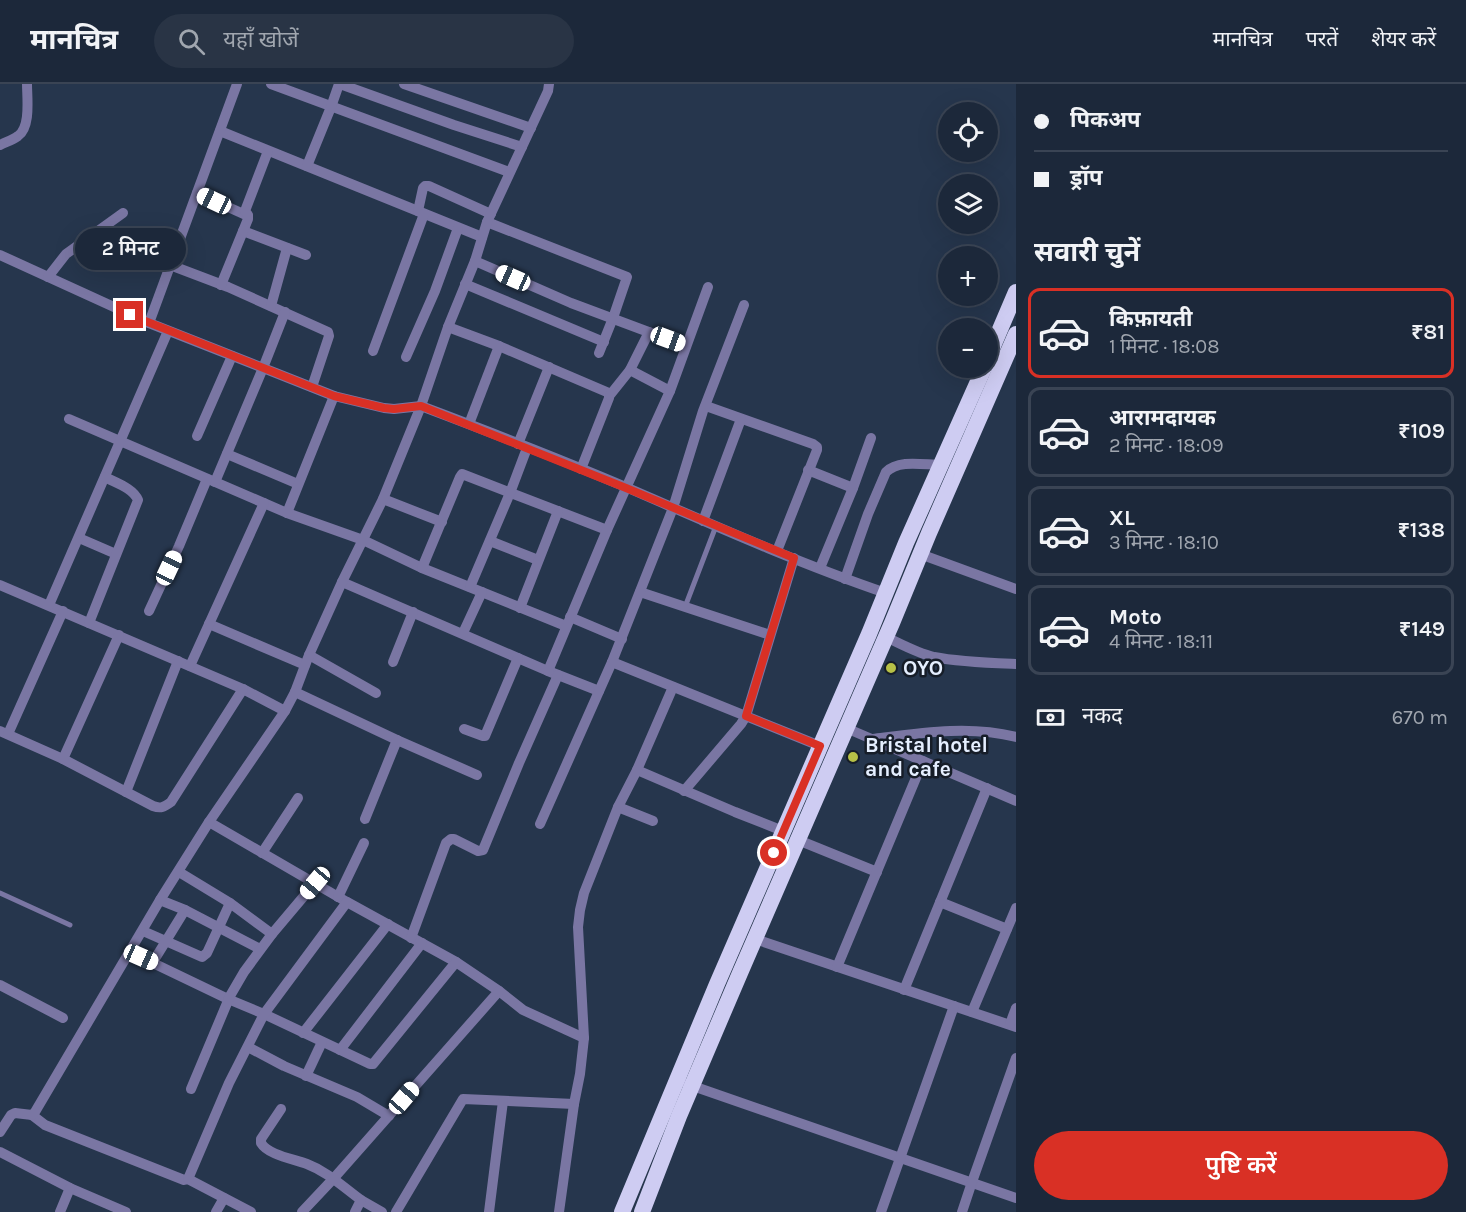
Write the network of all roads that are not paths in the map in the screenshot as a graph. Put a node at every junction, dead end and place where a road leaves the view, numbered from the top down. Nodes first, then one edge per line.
1 (27, 84) edge
2 (237, 84) edge
3 (271, 84) edge
4 (339, 84) edge
5 (404, 84) edge
6 (548, 85) edge
7 (426, 88) edge
8 (331, 107) junction
9 (531, 128) junction
10 (219, 131) junction
11 (0, 145) edge
12 (522, 147) junction
13 (268, 151) junction
14 (307, 166) junction
15 (509, 172) junction
16 (197, 193) junction
17 (123, 213) dead end
18 (421, 213) junction
19 (248, 216) junction
20 (489, 218) junction
21 (458, 228) junction
22 (243, 231) junction
23 (482, 237) junction
24 (287, 248) junction
25 (0, 255) edge
26 (306, 255) dead end
27 (475, 261) junction
28 (170, 265) junction
29 (48, 277) junction
30 (465, 284) junction
31 (221, 285) junction
32 (708, 287) dead end
33 (1016, 292) edge
34 (744, 305) dead end
35 (271, 306) junction
36 (285, 312) junction
37 (613, 318) junction
38 (148, 323) junction
39 (448, 327) junction
40 (168, 331) junction
41 (649, 332) junction
42 (998, 334) edge
43 (1015, 340) edge
44 (604, 342) junction
45 (687, 345) junction
46 (499, 346) junction
47 (373, 351) dead end
48 (599, 353) dead end
49 (232, 356) junction
50 (406, 357) dead end
51 (263, 368) junction
52 (549, 368) junction
53 (630, 370) junction
54 (980, 378) edge
55 (312, 387) junction
56 (669, 391) junction
57 (609, 395) junction
58 (334, 396) junction
59 (421, 406) junction
60 (706, 406) junction
61 (69, 419) dead end
62 (741, 419) junction
63 (469, 424) junction
64 (197, 436) dead end
65 (871, 438) dead end
66 (120, 441) junction
67 (523, 446) junction
68 (227, 454) junction
69 (941, 465) junction
70 (581, 469) junction
71 (808, 470) junction
72 (105, 477) junction
73 (211, 480) junction
74 (298, 484) junction
75 (626, 488) junction
76 (853, 488) junction
77 (510, 493) junction
78 (383, 499) junction
79 (264, 503) junction
80 (673, 508) junction
81 (558, 510) junction
82 (287, 513) junction
83 (703, 520) junction
84 (442, 522) junction
85 (716, 526) junction
86 (607, 530) junction
87 (79, 538) junction
88 (363, 540) junction
89 (490, 541) junction
90 (777, 551) junction
91 (117, 554) junction
92 (920, 554) junction
93 (794, 558) junction
94 (538, 560) junction
95 (422, 568) junction
96 (820, 568) junction
97 (845, 579) junction
98 (342, 582) junction
99 (0, 585) edge
100 (470, 587) junction
101 (1016, 589) edge
102 (482, 592) junction
103 (640, 592) junction
104 (886, 593) junction
105 (49, 606) junction
106 (685, 607) junction
107 (520, 608) junction
108 (149, 610) dead end
109 (63, 611) junction
110 (413, 612) junction
111 (89, 622) junction
112 (568, 622) junction
113 (209, 624) junction
114 (463, 633) junction
115 (770, 635) junction
116 (119, 636) junction
117 (886, 637) junction
118 (622, 639) junction
119 (518, 658) junction
120 (307, 660) junction
121 (178, 661) junction
122 (393, 662) dead end
123 (612, 662) junction
124 (1016, 664) edge
125 (190, 666) junction
126 (553, 673) junction
127 (673, 687) junction
128 (243, 689) junction
129 (599, 691) junction
130 (295, 692) junction
131 (376, 693) dead end
132 (285, 711) junction
133 (746, 716) junction
134 (846, 728) junction
135 (464, 729) dead end
136 (4, 733) edge
137 (1016, 737) edge
138 (872, 739) junction
139 (397, 740) junction
140 (820, 746) junction
141 (63, 759) junction
142 (923, 761) junction
143 (637, 770) junction
144 (477, 775) dead end
145 (987, 788) junction
146 (684, 791) junction
147 (126, 792) junction
148 (298, 798) dead end
149 (1016, 801) edge
150 (618, 807) junction
151 (365, 819) dead end
152 (653, 821) dead end
153 (208, 822) junction
154 (540, 824) dead end
155 (790, 835) junction
156 (364, 843) dead end
157 (262, 853) junction
158 (179, 872) junction
159 (877, 872) junction
160 (315, 883) junction
161 (0, 893) edge
162 (342, 899) junction
163 (160, 900) junction
164 (940, 902) junction
165 (230, 903) junction
166 (1016, 908) edge
167 (185, 910) junction
168 (388, 924) junction
169 (69, 925) dead end
170 (218, 928) junction
171 (1007, 929) junction
172 (142, 931) junction
173 (272, 934) junction
174 (755, 939) junction
175 (416, 940) junction
176 (165, 941) junction
177 (260, 949) junction
178 (130, 952) junction
179 (153, 962) junction
180 (456, 962) junction
181 (837, 967) junction
182 (0, 985) edge
183 (904, 990) junction
184 (499, 991) junction
185 (228, 999) junction
186 (954, 1006) junction
187 (1016, 1008) edge
188 (972, 1012) junction
189 (264, 1014) junction
190 (63, 1018) dead end
191 (1013, 1025) edge
192 (303, 1033) junction
193 (584, 1038) junction
194 (322, 1042) junction
195 (248, 1047) junction
196 (340, 1050) junction
197 (1016, 1058) edge
198 (306, 1076) junction
199 (684, 1083) junction
200 (191, 1089) dead end
201 (504, 1101) junction
202 (574, 1104) junction
203 (281, 1109) dead end
204 (32, 1115) junction
205 (388, 1116) junction
206 (0, 1132) edge
207 (0, 1152) edge
208 (900, 1158) junction
209 (334, 1178) junction
210 (188, 1179) junction
211 (972, 1182) junction
212 (70, 1188) junction
213 (224, 1198) junction
214 (1016, 1198) edge
215 (361, 1200) junction
216 (60, 1212) edge
217 (126, 1212) edge
218 (216, 1212) edge
219 (251, 1212) edge
220 (302, 1212) edge
221 (355, 1212) edge
222 (382, 1212) edge
223 (396, 1212) edge
224 (489, 1212) edge
225 (558, 1212) edge
226 (622, 1212) edge
227 (642, 1212) edge
228 (881, 1212) edge
229 (962, 1212) edge

1 - 11 street
2 - 10 street
3 - 8 street
4 - 8 street
4 - 12 street
5 - 7 street
6 - 9 street
7 - 9 street
8 - 14 street
8 - 15 street
9 - 12 street
10 - 13 street
10 - 16 street
12 - 15 street
13 - 14 street
13 - 19 street
14 - 18 street
15 - 20 street
16 - 19 street
16 - 28 street
17 - 29 street
18 - 20 street
18 - 21 street
18 - 47 street
19 - 22 street
20 - 23 street
20 - 37 street
21 - 23 street
21 - 50 street
22 - 24 street
22 - 31 street
23 - 27 street
24 - 26 street
24 - 35 street
25 - 29 street
27 - 30 street
27 - 37 street
28 - 31 street
28 - 38 street
29 - 38 street
30 - 39 street
30 - 44 street
31 - 35 street
32 - 45 street
33 - 42 highway
34 - 60 street
35 - 36 street
36 - 51 street
36 - 55 street
37 - 41 street
37 - 44 street
38 - 40 street
39 - 46 street
39 - 59 street
40 - 49 street
40 - 66 street
41 - 45 street
41 - 53 street
43 - 92 highway
44 - 48 street
45 - 56 street
46 - 52 street
46 - 63 street
49 - 51 street
49 - 64 street
51 - 55 street
51 - 68 street
52 - 57 street
52 - 67 street
53 - 56 street
53 - 57 street
54 - 69 highway
55 - 58 street
56 - 75 street
57 - 70 street
58 - 59 street
58 - 74 street
59 - 63 street
59 - 78 street
60 - 62 street
60 - 80 street
61 - 66 street
62 - 71 street
62 - 83 street
63 - 67 street
65 - 76 street
66 - 72 street
66 - 73 street
67 - 70 street
67 - 77 street
68 - 73 street
68 - 74 street
69 - 97 street
69 - 104 highway
70 - 75 street
71 - 76 street
71 - 90 street
72 - 87 street
72 - 91 street
73 - 79 street
73 - 108 street
74 - 82 street
75 - 80 street
75 - 86 street
76 - 96 street
77 - 81 street
77 - 84 street
77 - 89 street
78 - 84 street
78 - 88 street
79 - 82 street
79 - 113 street
80 - 83 street
80 - 103 street
81 - 86 street
81 - 94 street
82 - 88 street
83 - 85 street
84 - 95 street
85 - 90 street
85 - 106 lane
86 - 112 street
87 - 91 street
87 - 105 street
88 - 95 street
88 - 98 street
89 - 94 street
89 - 100 street
90 - 93 street
91 - 111 street
92 - 101 street
92 - 117 highway
93 - 96 street
93 - 115 street
94 - 107 street
95 - 100 street
96 - 97 street
97 - 104 street
98 - 110 street
98 - 120 street
99 - 105 street
100 - 102 street
102 - 107 street
102 - 114 street
103 - 106 street
103 - 118 street
104 - 140 highway
105 - 109 street
106 - 115 street
107 - 112 street
109 - 111 street
109 - 136 street
110 - 114 street
110 - 122 street
111 - 116 street
112 - 118 street
112 - 126 street
113 - 120 street
113 - 125 street
114 - 119 street
115 - 133 street
116 - 121 street
116 - 141 street
117 - 124 street
117 - 134 highway
118 - 123 street
119 - 126 street
119 - 135 street
120 - 130 street
120 - 131 street
121 - 125 street
121 - 147 street
123 - 127 street
123 - 129 street
125 - 128 street
126 - 129 street
126 - 175 street
127 - 133 street
127 - 143 street
128 - 132 street
128 - 147 street
129 - 154 street
130 - 132 street
130 - 139 street
132 - 153 street
133 - 140 street
133 - 146 street
134 - 138 street
134 - 155 highway
136 - 141 street
137 - 138 street
138 - 142 street
139 - 144 street
139 - 151 street
140 - 155 highway
141 - 147 street
142 - 145 street
142 - 159 street
143 - 146 street
143 - 150 street
145 - 149 street
145 - 164 street
146 - 155 street
148 - 157 street
150 - 152 street
150 - 193 street
153 - 157 street
153 - 158 street
155 - 159 street
155 - 174 highway
155 - 199 highway
156 - 162 street
157 - 160 street
158 - 163 street
158 - 165 street
159 - 181 street
160 - 162 street
160 - 173 street
161 - 169 lane
162 - 168 street
162 - 189 street
163 - 167 street
163 - 172 street
164 - 171 street
164 - 183 street
165 - 170 street
165 - 173 street
166 - 171 street
167 - 170 street
167 - 176 street
168 - 175 street
168 - 192 street
170 - 176 street
170 - 177 street
171 - 188 street
172 - 176 street
172 - 178 street
173 - 177 street
174 - 181 street
174 - 199 highway
175 - 180 street
175 - 196 street
176 - 179 street
177 - 185 street
178 - 179 street
178 - 204 street
179 - 185 street
180 - 184 street
180 - 196 street
181 - 183 street
182 - 190 street
183 - 186 street
184 - 193 street
184 - 205 street
185 - 189 street
185 - 200 street
186 - 188 street
186 - 208 street
187 - 191 street
188 - 191 street
189 - 192 street
189 - 195 street
192 - 194 street
193 - 202 street
194 - 196 street
194 - 198 street
195 - 198 street
195 - 210 street
197 - 211 street
198 - 205 street
199 - 208 street
199 - 226 highway
199 - 227 highway
201 - 202 street
201 - 223 street
201 - 224 street
202 - 225 street
203 - 209 street
204 - 206 street
204 - 210 street
205 - 209 street
207 - 212 street
208 - 211 street
208 - 228 street
209 - 215 street
209 - 220 street
210 - 213 street
211 - 214 street
211 - 229 street
212 - 216 street
212 - 217 street
213 - 218 street
213 - 219 street
215 - 221 street
215 - 222 street

